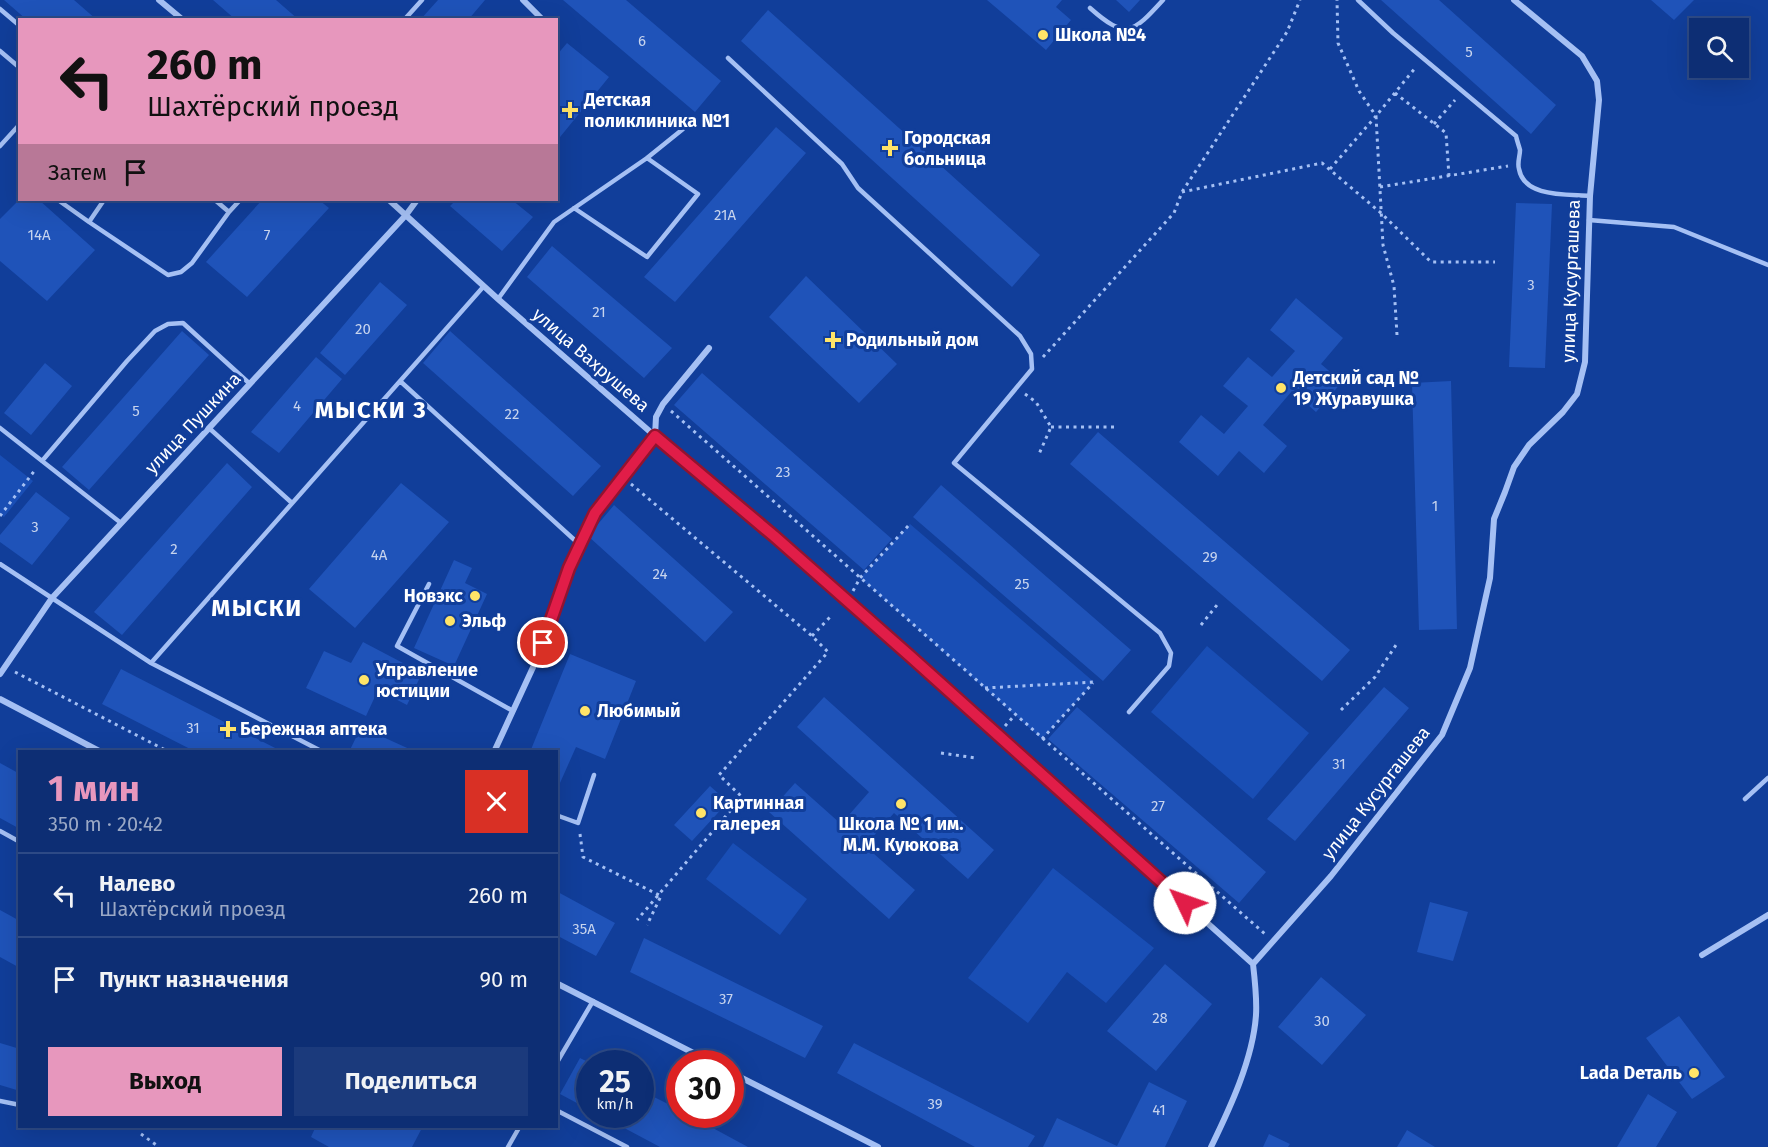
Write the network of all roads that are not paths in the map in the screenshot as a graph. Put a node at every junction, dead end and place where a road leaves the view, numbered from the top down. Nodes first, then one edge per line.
1 (159, 0) edge
2 (422, 0) edge
3 (523, 0) edge
4 (1163, 0) edge
5 (1358, 0) edge
6 (1514, 0) edge
7 (1090, 8) dead end
8 (0, 9) edge
9 (181, 18) edge
10 (406, 18) edge
11 (541, 18) edge
12 (18, 24) edge
13 (0, 51) edge
14 (728, 58) dead end
15 (18, 66) edge
16 (18, 126) edge
17 (683, 129) dead end
18 (0, 146) edge
19 (647, 158) junction
20 (1590, 196) junction
21 (59, 201) edge
22 (103, 201) edge
23 (216, 201) edge
24 (239, 201) edge
25 (390, 201) edge
26 (416, 201) edge
27 (574, 208) junction
28 (229, 212) junction
29 (406, 215) junction
30 (1589, 220) junction
31 (89, 222) junction
32 (1768, 265) edge
33 (484, 286) junction
34 (498, 299) junction
35 (709, 348) dead end
36 (400, 381) junction
37 (250, 384) junction
38 (0, 428) edge
39 (209, 428) junction
40 (655, 436) junction
41 (42, 461) junction
42 (292, 503) junction
43 (121, 523) junction
44 (580, 545) junction
45 (0, 564) edge
46 (429, 584) dead end
47 (52, 598) junction
48 (151, 663) junction
49 (0, 674) edge
50 (0, 699) edge
51 (513, 711) junction
52 (1129, 712) dead end
53 (96, 750) edge
54 (319, 750) edge
55 (495, 750) edge
56 (594, 775) dead end
57 (1768, 778) edge
58 (1745, 800) dead end
59 (558, 816) edge
60 (0, 831) edge
61 (18, 841) edge
62 (1768, 915) edge
63 (1702, 954) dead end
64 (1253, 964) junction
65 (558, 983) edge
66 (593, 1001) junction
67 (688, 1050) edge
68 (558, 1061) edge
69 (744, 1079) edge
70 (0, 1101) edge
71 (18, 1105) edge
72 (558, 1111) edge
73 (518, 1128) edge
74 (508, 1147) edge
75 (627, 1147) edge
76 (878, 1147) edge
77 (1211, 1147) edge

1 - 9 street
2 - 10 lane
3 - 11 street
4 - 7 lane
5 - 20 lane
6 - 20 street, улица Кусургашева
8 - 12 lane
13 - 15 lane
14 - 52 lane
16 - 18 lane
17 - 19 lane
19 - 27 lane
19 - 27 lane
20 - 30 street, улица Кусургашева
21 - 31 lane
22 - 31 lane
23 - 28 lane
24 - 28 lane
25 - 29 street, улица Вахрушева
26 - 29 street, улица Пушкина
27 - 34 lane
28 - 31 lane
29 - 33 street, улица Вахрушева
29 - 37 street, улица Пушкина
30 - 32 lane
30 - 64 street, улица Кусургашева
33 - 34 street, улица Вахрушева
33 - 36 lane
34 - 40 street, улица Вахрушева
35 - 40 street
36 - 42 lane
36 - 44 lane
37 - 39 street, улица Пушкина
37 - 41 lane
38 - 41 lane
39 - 42 lane
39 - 43 street, улица Пушкина
40 - 44 street
40 - 64 street, улица Вахрушева
41 - 43 lane
42 - 48 lane
43 - 47 street, улица Пушкина
44 - 51 street
45 - 47 lane
46 - 51 lane
47 - 48 lane
47 - 49 street, улица Пушкина
48 - 54 lane
50 - 53 street
51 - 55 street
56 - 59 lane
57 - 58 lane
60 - 61 lane
62 - 63 street
64 - 77 street
65 - 66 street
66 - 67 street
66 - 68 lane
69 - 76 street
70 - 71 lane
72 - 75 lane
73 - 74 lane

